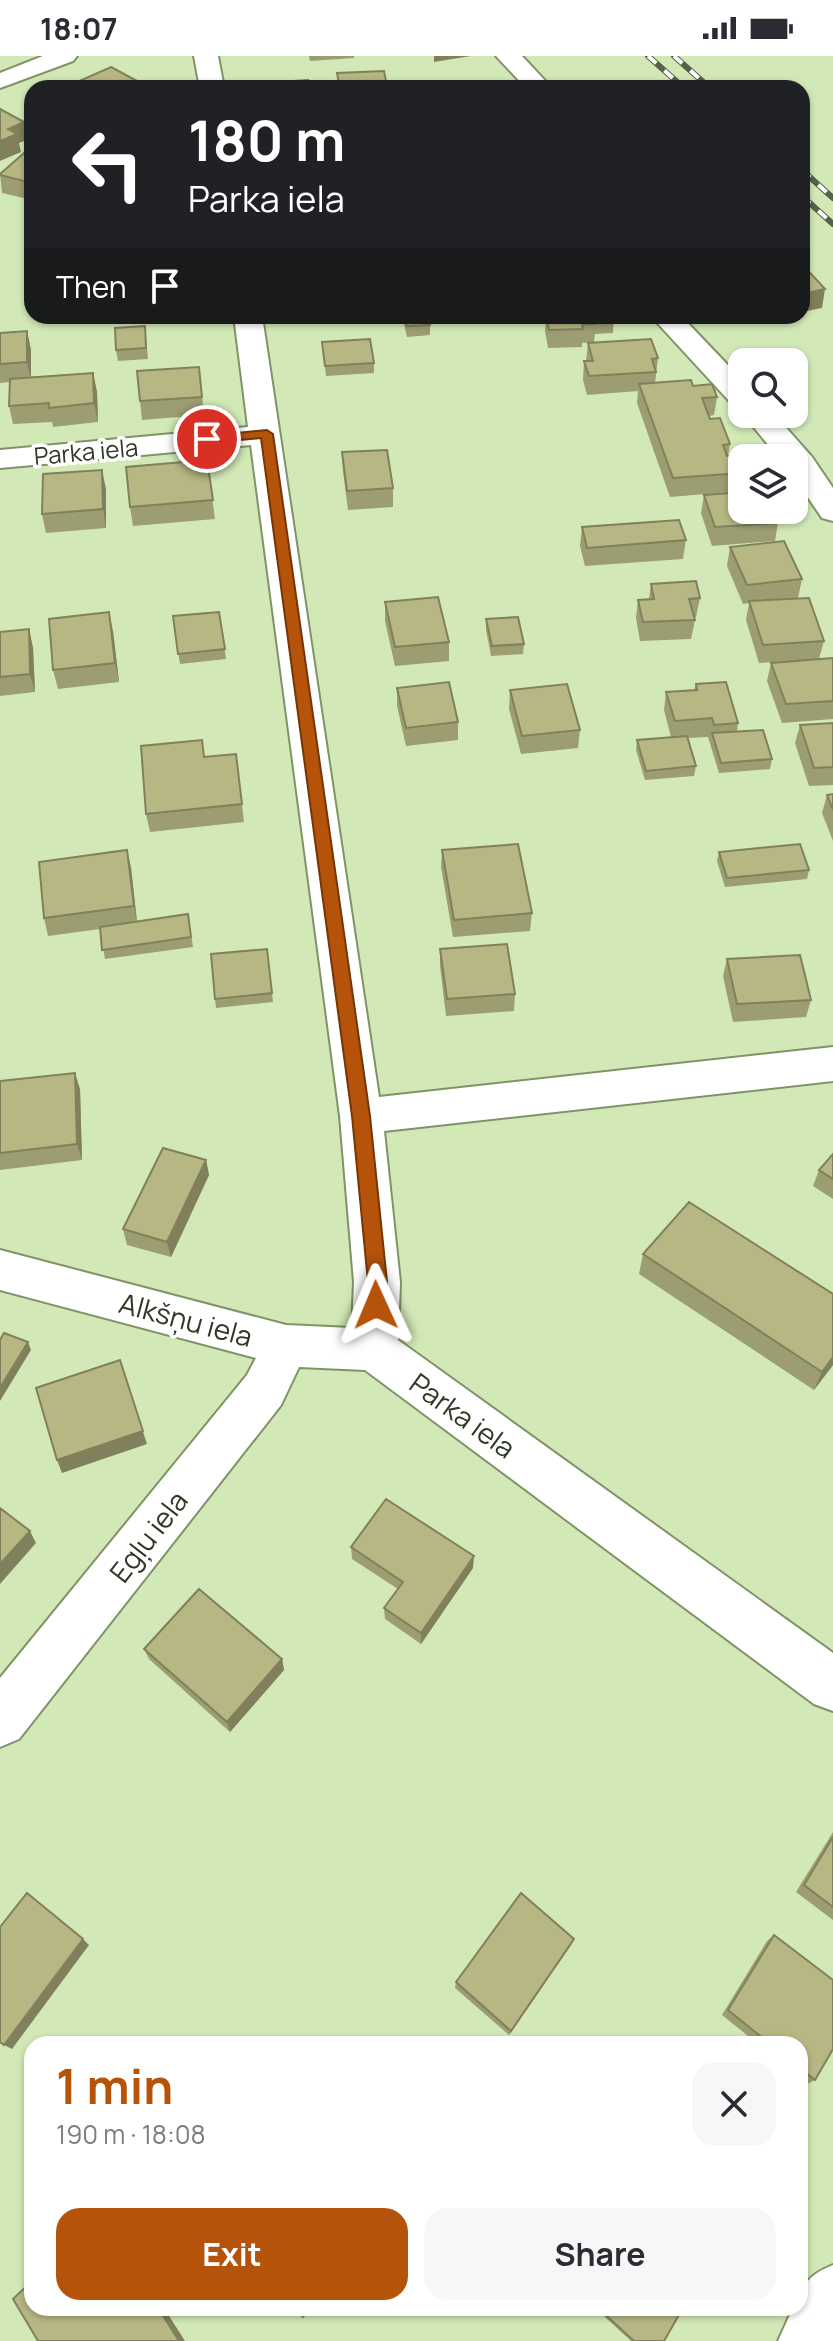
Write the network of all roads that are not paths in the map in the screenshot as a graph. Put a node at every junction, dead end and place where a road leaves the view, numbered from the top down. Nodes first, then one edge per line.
1 (65, 56) edge
2 (206, 56) edge
3 (508, 56) edge
4 (210, 80) edge
5 (532, 80) edge
6 (0, 81) edge
7 (249, 324) edge
8 (673, 324) edge
9 (728, 382) edge
10 (770, 428) edge
11 (267, 434) junction
12 (0, 459) edge
13 (833, 511) edge
14 (833, 1064) edge
15 (361, 1116) junction
16 (0, 1270) edge
17 (286, 1346) junction
18 (374, 1350) junction
19 (833, 1685) edge
20 (0, 1720) edge
21 (833, 2297) edge
22 (810, 2341) edge

1 - 6 street
2 - 4 street
3 - 5 street
7 - 11 street
8 - 9 street
10 - 13 street
11 - 12 street, Parka iela
11 - 15 street
14 - 15 street
15 - 18 street
16 - 17 street, Alkšņu iela
17 - 18 street, Alkšņu iela
17 - 20 street, Egļu iela
18 - 19 street, Parka iela
21 - 22 street

